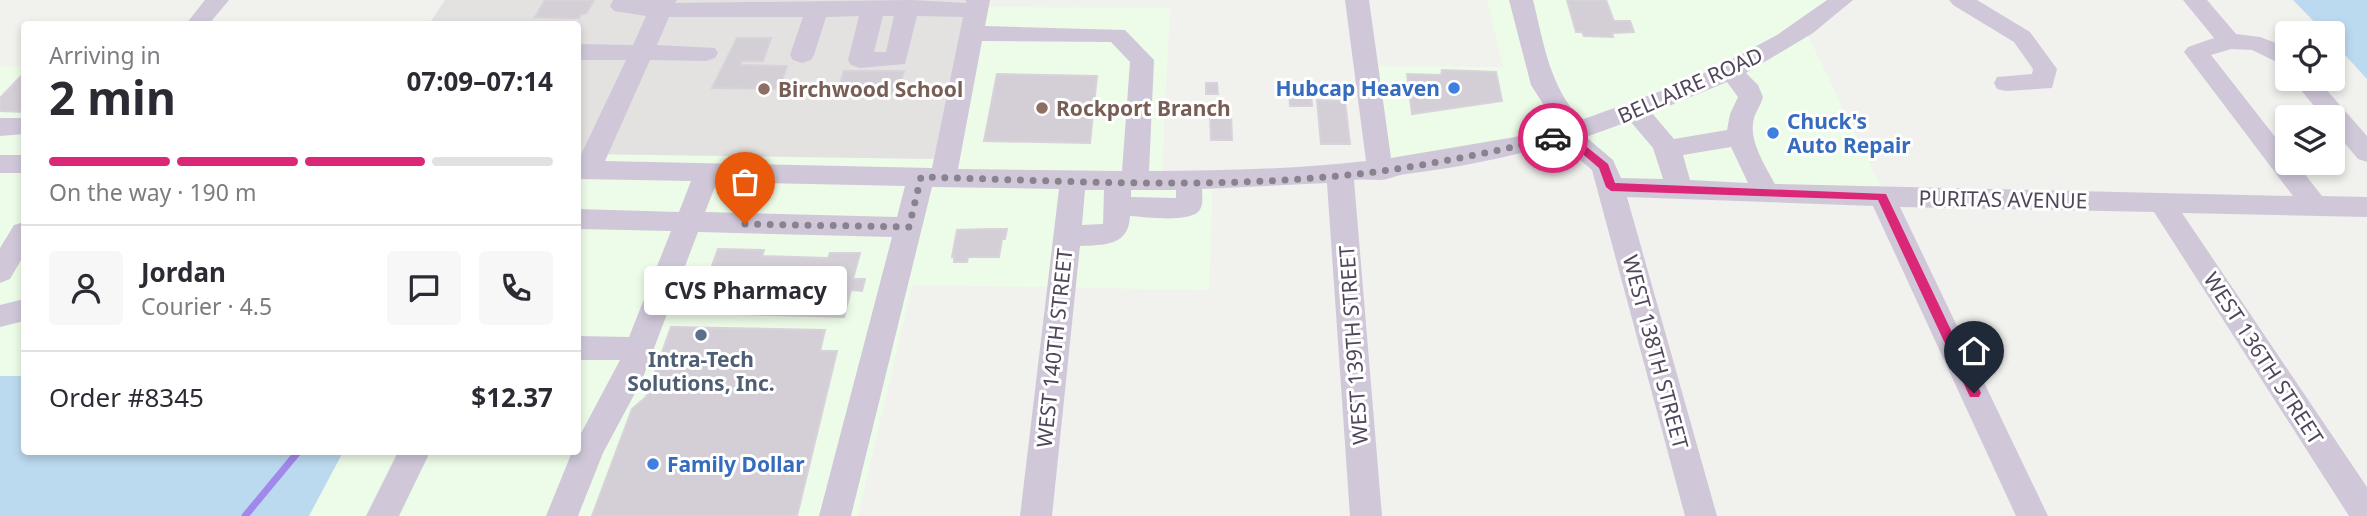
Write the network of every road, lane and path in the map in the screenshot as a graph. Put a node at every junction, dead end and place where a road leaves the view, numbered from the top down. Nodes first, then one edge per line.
1 (218, 0) edge
2 (625, 0) edge
3 (1357, 0) edge
4 (1521, 0) edge
5 (1841, 0) edge
6 (1961, 0) edge
7 (2195, 0) edge
8 (662, 5) edge
9 (802, 6) edge
10 (918, 6) edge
11 (873, 8) junction
12 (975, 14) edge
13 (200, 21) edge
14 (2229, 41) junction
15 (2275, 50) edge
16 (581, 52) edge
17 (640, 52) junction
18 (706, 53) dead end
19 (802, 55) dead end
20 (1730, 72) junction
21 (2006, 83) dead end
22 (2314, 91) edge
23 (1636, 112) junction
24 (0, 127) edge
25 (21, 127) edge
26 (1572, 133) junction
27 (1741, 137) junction
28 (1667, 149) junction
29 (2367, 153) edge
30 (0, 164) edge
31 (21, 164) edge
32 (583, 170) edge
33 (1380, 171) junction
34 (707, 173) junction
35 (1340, 175) junction
36 (932, 178) junction
37 (1073, 180) junction
38 (1611, 187) junction
39 (1124, 189) junction
40 (1678, 189) junction
41 (1766, 192) junction
42 (1882, 197) junction
43 (2161, 202) junction
44 (2315, 206) junction
45 (2367, 207) edge
46 (581, 219) edge
47 (688, 223) junction
48 (909, 227) junction
49 (1066, 236) junction
50 (21, 237) edge
51 (0, 272) edge
52 (21, 311) edge
53 (0, 316) edge
54 (581, 348) edge
55 (639, 349) junction
56 (412, 455) edge
57 (2367, 515) edge
58 (382, 516) edge
59 (562, 516) edge
60 (835, 516) edge
61 (1036, 516) edge
62 (1366, 516) edge
63 (1701, 516) edge
64 (2032, 516) edge

1 - 13 street
2 - 8 street
3 - 33 street
4 - 26 street
5 - 20 street, BELLAIRE ROAD
6 - 21 street
7 - 14 street
8 - 9 street
8 - 17 street
9 - 11 street
9 - 19 street
10 - 11 street
10 - 11 street
10 - 12 street
12 - 36 street
12 - 39 street
14 - 15 street
14 - 44 street
16 - 17 street
17 - 18 street
17 - 32 street
20 - 23 street, BELLAIRE ROAD
20 - 27 street
22 - 29 street
23 - 26 street, BELLAIRE ROAD
23 - 28 street
24 - 25 street
26 - 33 street
26 - 38 street
27 - 28 street
27 - 41 street
28 - 40 street
30 - 31 street
32 - 34 street
33 - 35 street
34 - 36 street
34 - 47 street
35 - 39 street
35 - 62 street, WEST 139TH STREET
36 - 37 street
36 - 48 street
37 - 39 street
37 - 49 street, WEST 140TH STREET
38 - 40 street, PURITAS AVENUE
38 - 63 street, WEST 138TH STREET
39 - 49 street
40 - 41 street, PURITAS AVENUE
41 - 42 street, PURITAS AVENUE
42 - 43 street, PURITAS AVENUE
42 - 64 street
43 - 44 street, PURITAS AVENUE
43 - 57 street, WEST 136TH STREET
44 - 45 street, PURITAS AVENUE
46 - 47 street
47 - 48 street
47 - 55 street
48 - 60 street
49 - 61 street, WEST 140TH STREET
50 - 51 street
52 - 53 street
54 - 55 street
55 - 59 street
56 - 58 street

